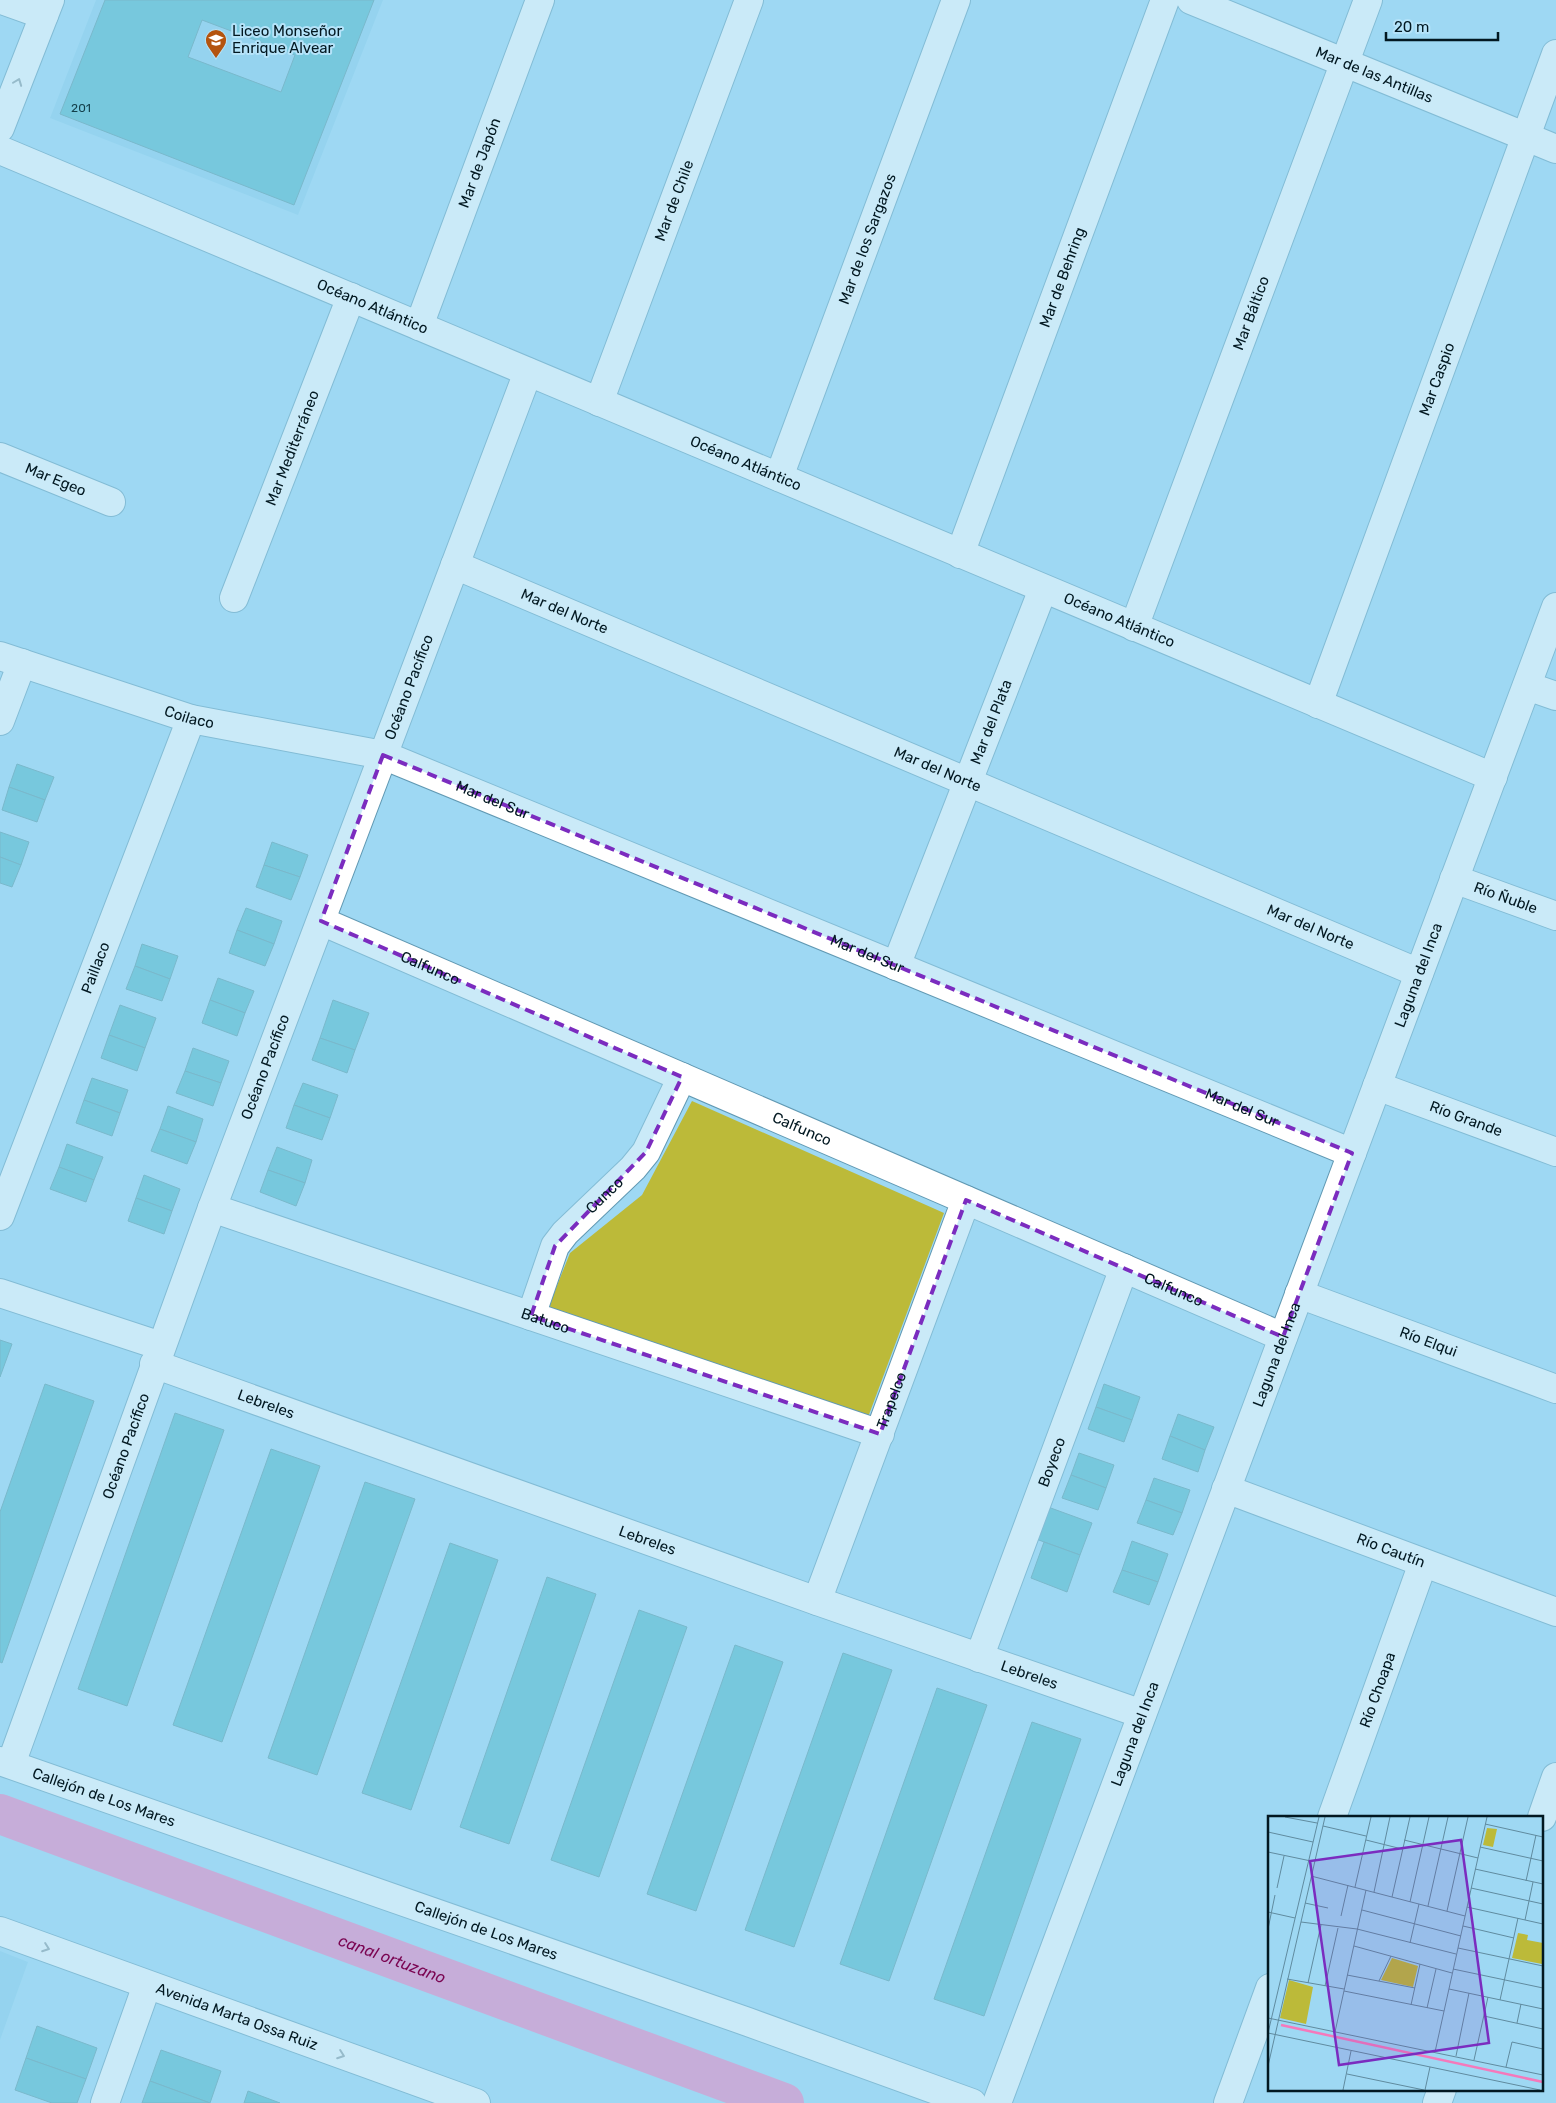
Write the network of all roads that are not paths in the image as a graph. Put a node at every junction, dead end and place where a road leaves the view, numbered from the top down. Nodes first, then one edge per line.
1 (2, 0) edge
2 (540, 0) edge
3 (749, 0) edge
4 (1165, 0) edge
5 (1191, 0) edge
6 (1368, 0) edge
7 (950, 2) edge
8 (47, 8) edge
9 (1556, 54) edge
10 (1345, 63) junction
11 (0, 128) edge
12 (1526, 136) junction
13 (1556, 149) edge
14 (0, 150) edge
15 (351, 297) junction
16 (419, 326) junction
17 (528, 372) junction
18 (599, 402) junction
19 (0, 457) edge
20 (779, 477) junction
21 (111, 502) dead end
22 (960, 554) junction
23 (455, 565) junction
24 (1043, 589) junction
25 (234, 598) dead end
26 (1556, 607) edge
27 (1134, 627) junction
28 (11, 660) edge
29 (1526, 686) junction
30 (1556, 696) edge
31 (1318, 704) junction
32 (192, 719) junction
33 (0, 721) edge
34 (383, 755) junction
35 (1492, 777) junction
36 (968, 782) junction
37 (1454, 879) junction
38 (1556, 916) edge
39 (321, 921) junction
40 (896, 966) junction
41 (1419, 973) junction
42 (682, 1077) junction
43 (1377, 1086) junction
44 (1556, 1152) edge
45 (1352, 1153) junction
46 (966, 1200) junction
47 (212, 1208) junction
48 (0, 1216) edge
49 (1124, 1268) junction
50 (0, 1293) edge
51 (1299, 1294) junction
52 (531, 1316) junction
53 (1283, 1337) junction
54 (158, 1355) junction
55 (1556, 1389) edge
56 (880, 1434) junction
57 (1226, 1489) junction
58 (1423, 1563) junction
59 (817, 1601) junction
60 (1556, 1612) edge
61 (979, 1658) junction
62 (1142, 1714) junction
63 (6, 1763) edge
64 (1556, 1777) edge
65 (1332, 1816) edge
66 (1542, 1816) edge
67 (1544, 1818) edge
68 (1556, 1822) edge
69 (0, 1931) edge
70 (147, 1985) junction
71 (1268, 1993) edge
72 (1442, 2090) edge
73 (105, 2103) edge
74 (476, 2103) edge
75 (972, 2103) edge
76 (997, 2103) edge
77 (1228, 2103) edge
78 (1437, 2103) edge

1 - 8 street
2 - 16 street, Mar de Japón
3 - 18 street, Mar de Chile
4 - 22 street, Mar de Behring
5 - 10 street, Mar de las Antillas
6 - 10 street, Mar Báltico
7 - 20 street, Mar de los Sargazos
11 -> 8 street
9 - 12 street, Mar Caspio
10 - 12 street, Mar de las Antillas
10 - 27 street, Mar Báltico
12 - 13 street, Mar de las Antillas
12 - 31 street, Mar Caspio
14 - 15 street, Océano Atlántico
15 - 16 street, Océano Atlántico
15 - 25 street, Mar Mediterráneo
16 - 17 street, Océano Atlántico
17 - 18 street, Océano Atlántico
17 - 23 street, Océano Pacífico
18 - 20 street, Océano Atlántico
19 - 21 street, Mar Egeo
20 - 22 street, Océano Atlántico
22 - 24 street, Océano Atlántico
23 - 34 street, Océano Pacífico
23 - 36 street, Mar del Norte
24 - 27 street, Océano Atlántico
24 - 36 street, Mar del Plata
26 - 29 street, Laguna del Inca
27 - 31 street, Océano Atlántico
28 - 32 street, Coilaco
28 - 33 street
29 - 30 street
29 - 35 street, Laguna del Inca
31 - 35 street, Océano Atlántico
32 - 34 street, Coilaco
32 - 48 street, Paillaco
34 - 39 street, Océano Pacífico
34 - 40 street, Mar del Sur
35 - 37 street, Laguna del Inca
36 - 40 street, Mar del Plata
36 - 41 street, Mar del Norte
37 - 38 street, Río Ñuble
37 - 41 street, Laguna del Inca
39 - 42 street, Calfunco
39 - 47 street, Océano Pacífico
40 - 45 street, Mar del Sur
41 - 43 street, Laguna del Inca
42 - 46 street, Calfunco
42 - 52 street, Cunco
43 - 44 street, Río Grande
43 - 45 street, Laguna del Inca
45 - 51 street, Laguna del Inca
46 - 49 street, Calfunco
46 - 56 street, Trapelco
47 - 52 street, Batuco
47 - 54 street, Océano Pacífico
49 - 53 street, Calfunco
49 - 61 street, Boyeco
50 - 54 street, Lebreles
51 - 53 street, Laguna del Inca
51 - 55 street, Río Elqui
52 - 56 street, Batuco
53 - 57 street, Laguna del Inca
54 - 59 street, Lebreles
54 - 63 street, Océano Pacífico
56 - 59 street, Trapelco
57 - 58 street, Río Cautín
57 - 62 street, Laguna del Inca
58 - 60 street, Río Cautín
58 - 65 street, Río Choapa
59 - 61 street, Lebreles
61 - 62 street, Lebreles
62 - 76 street, Laguna del Inca
63 - 75 street, Callejón de Los Mares
64 - 66 street
67 - 68 street
69 -> 70 street, Avenida Marta Ossa Ruiz
70 - 73 street
70 -> 74 street, Avenida Marta Ossa Ruiz
71 - 77 street
72 - 78 street

